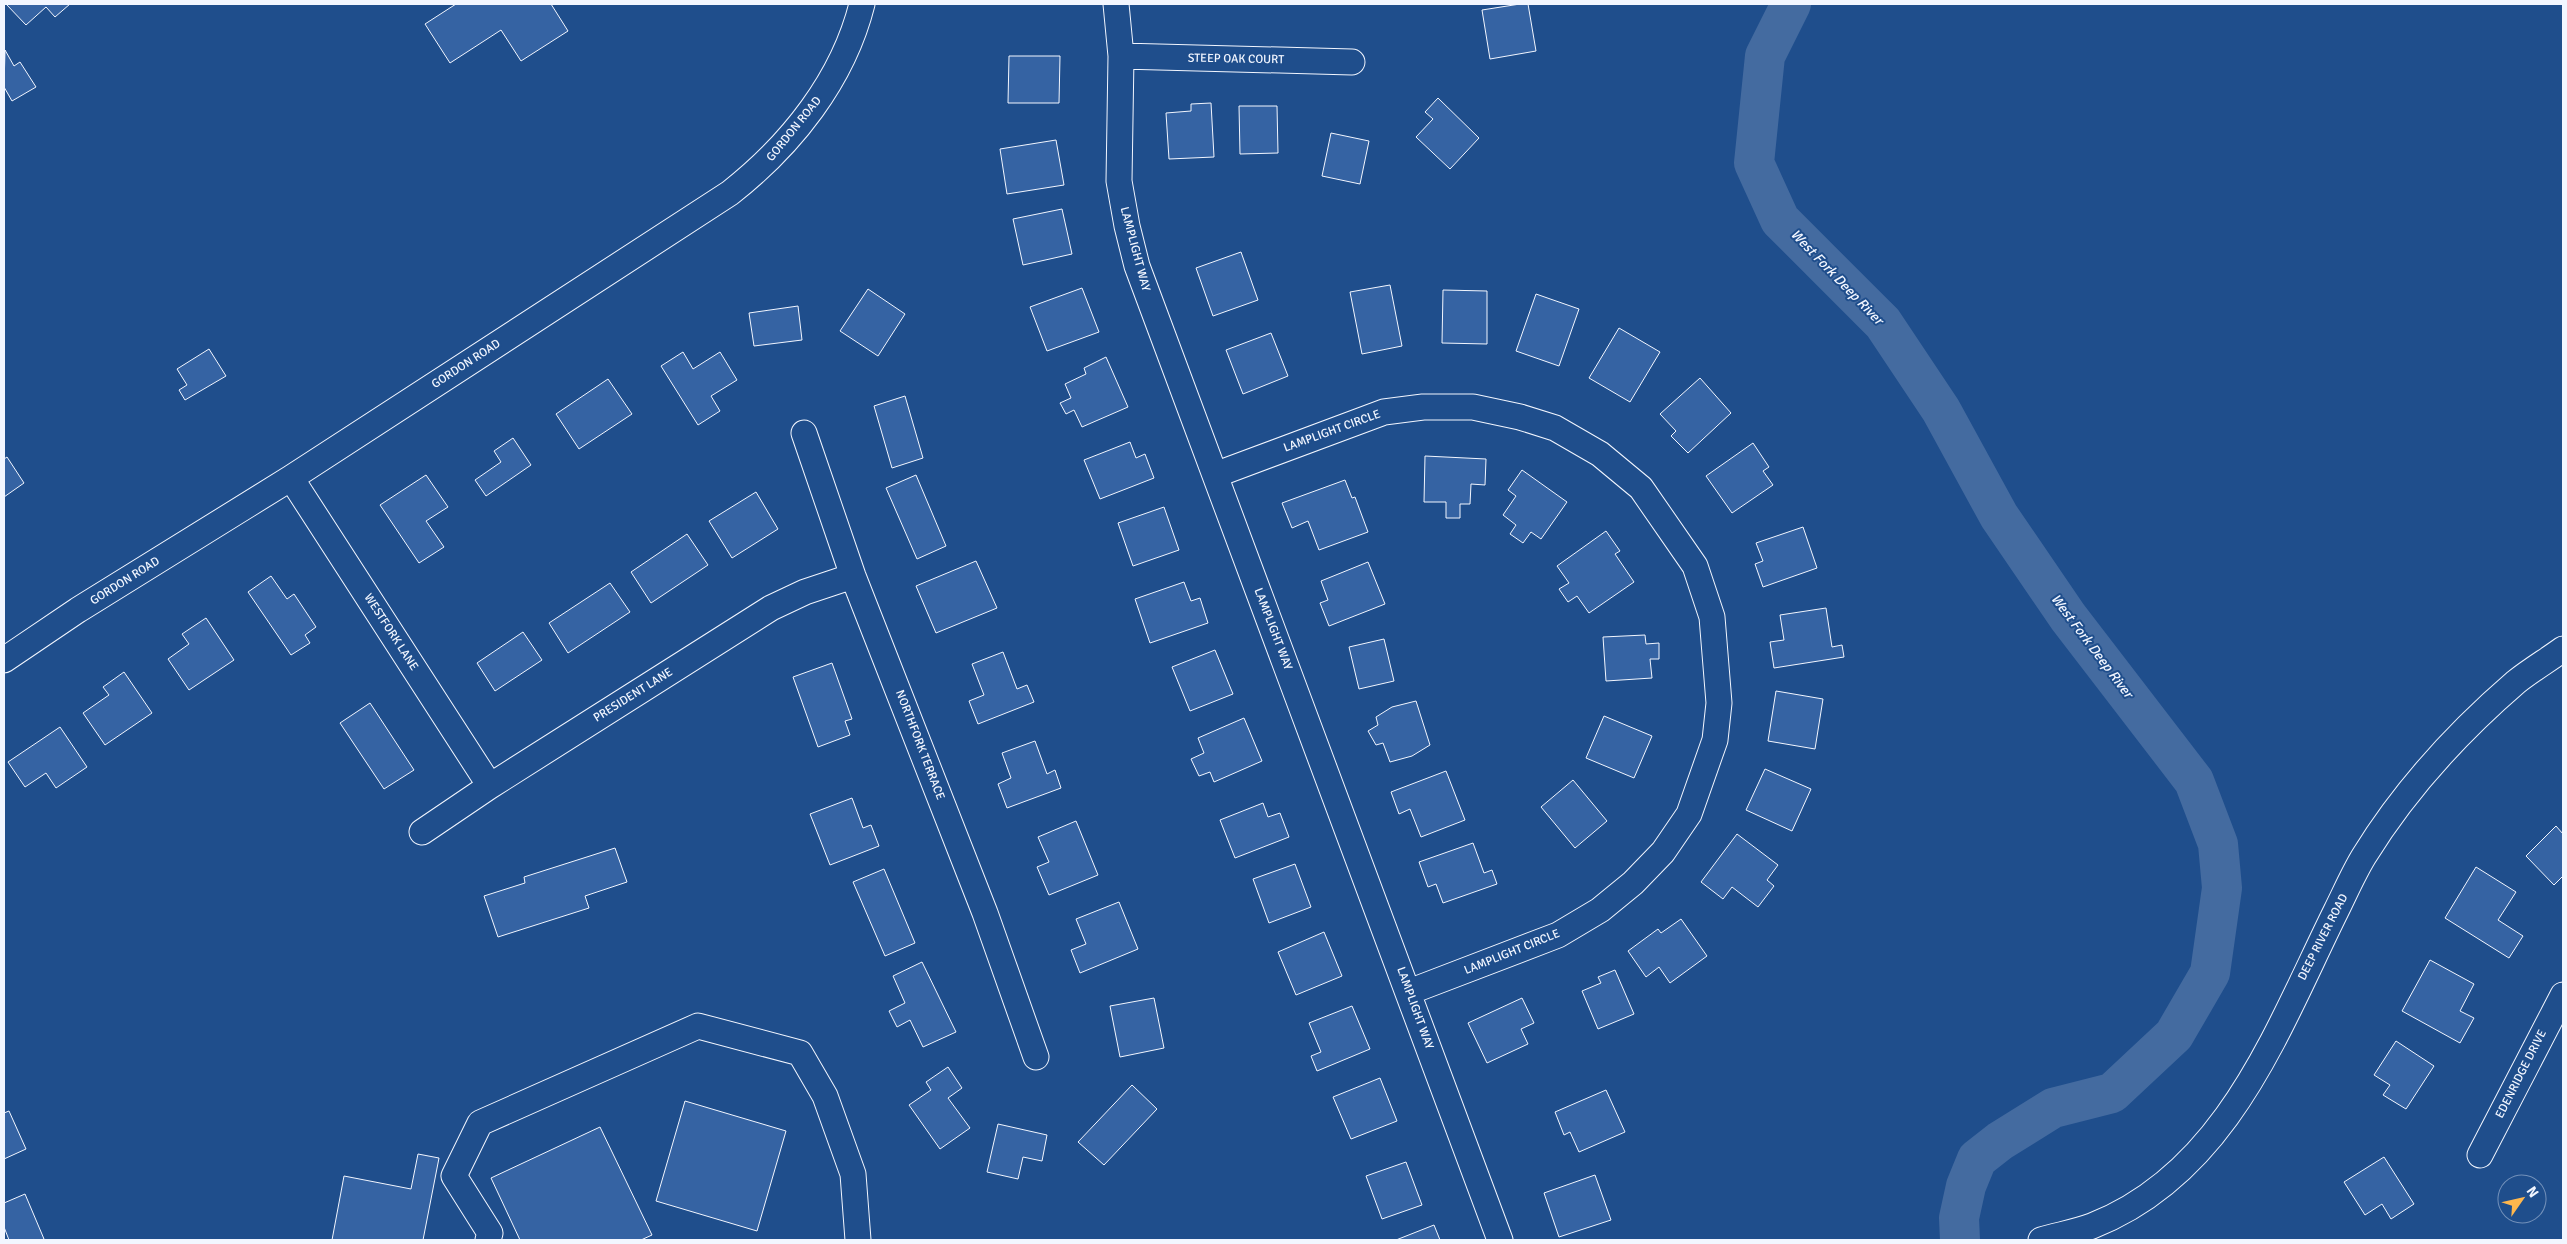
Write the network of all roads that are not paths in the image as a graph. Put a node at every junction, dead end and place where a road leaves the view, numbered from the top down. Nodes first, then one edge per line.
1 (862, 4) edge
2 (1116, 4) edge
3 (1121, 56) junction
4 (1352, 62) dead end
5 (804, 433) dead end
6 (1215, 475) junction
7 (291, 478) junction
8 (853, 576) junction
9 (2563, 650) edge
10 (4, 660) edge
11 (490, 786) junction
12 (422, 832) dead end
13 (1409, 992) junction
14 (2563, 995) edge
15 (2557, 1021) edge
16 (1036, 1057) dead end
17 (2480, 1154) dead end
18 (2099, 1233) edge
19 (488, 1240) edge
20 (858, 1240) edge
21 (1500, 1240) edge
22 (2041, 1240) edge

1 - 7 street, GORDON ROAD
2 - 3 street, LAMPLIGHT WAY
3 - 4 street, STEEP OAK COURT
3 - 6 street, LAMPLIGHT WAY
5 - 8 street, NORTHFORK TERRACE
6 - 13 street, LAMPLIGHT WAY
6 - 13 street, LAMPLIGHT CIRCLE
7 - 10 street, GORDON ROAD
7 - 11 street, WESTFORK LANE
8 - 11 street, PRESIDENT LANE
8 - 16 street, NORTHFORK TERRACE
9 - 18 street, DEEP RIVER ROAD
11 - 12 street, PRESIDENT LANE
13 - 21 street, LAMPLIGHT WAY
14 - 15 street, EDENRIDGE DRIVE
15 - 17 street, EDENRIDGE DRIVE
18 - 22 street, DEEP RIVER ROAD
19 - 20 street

